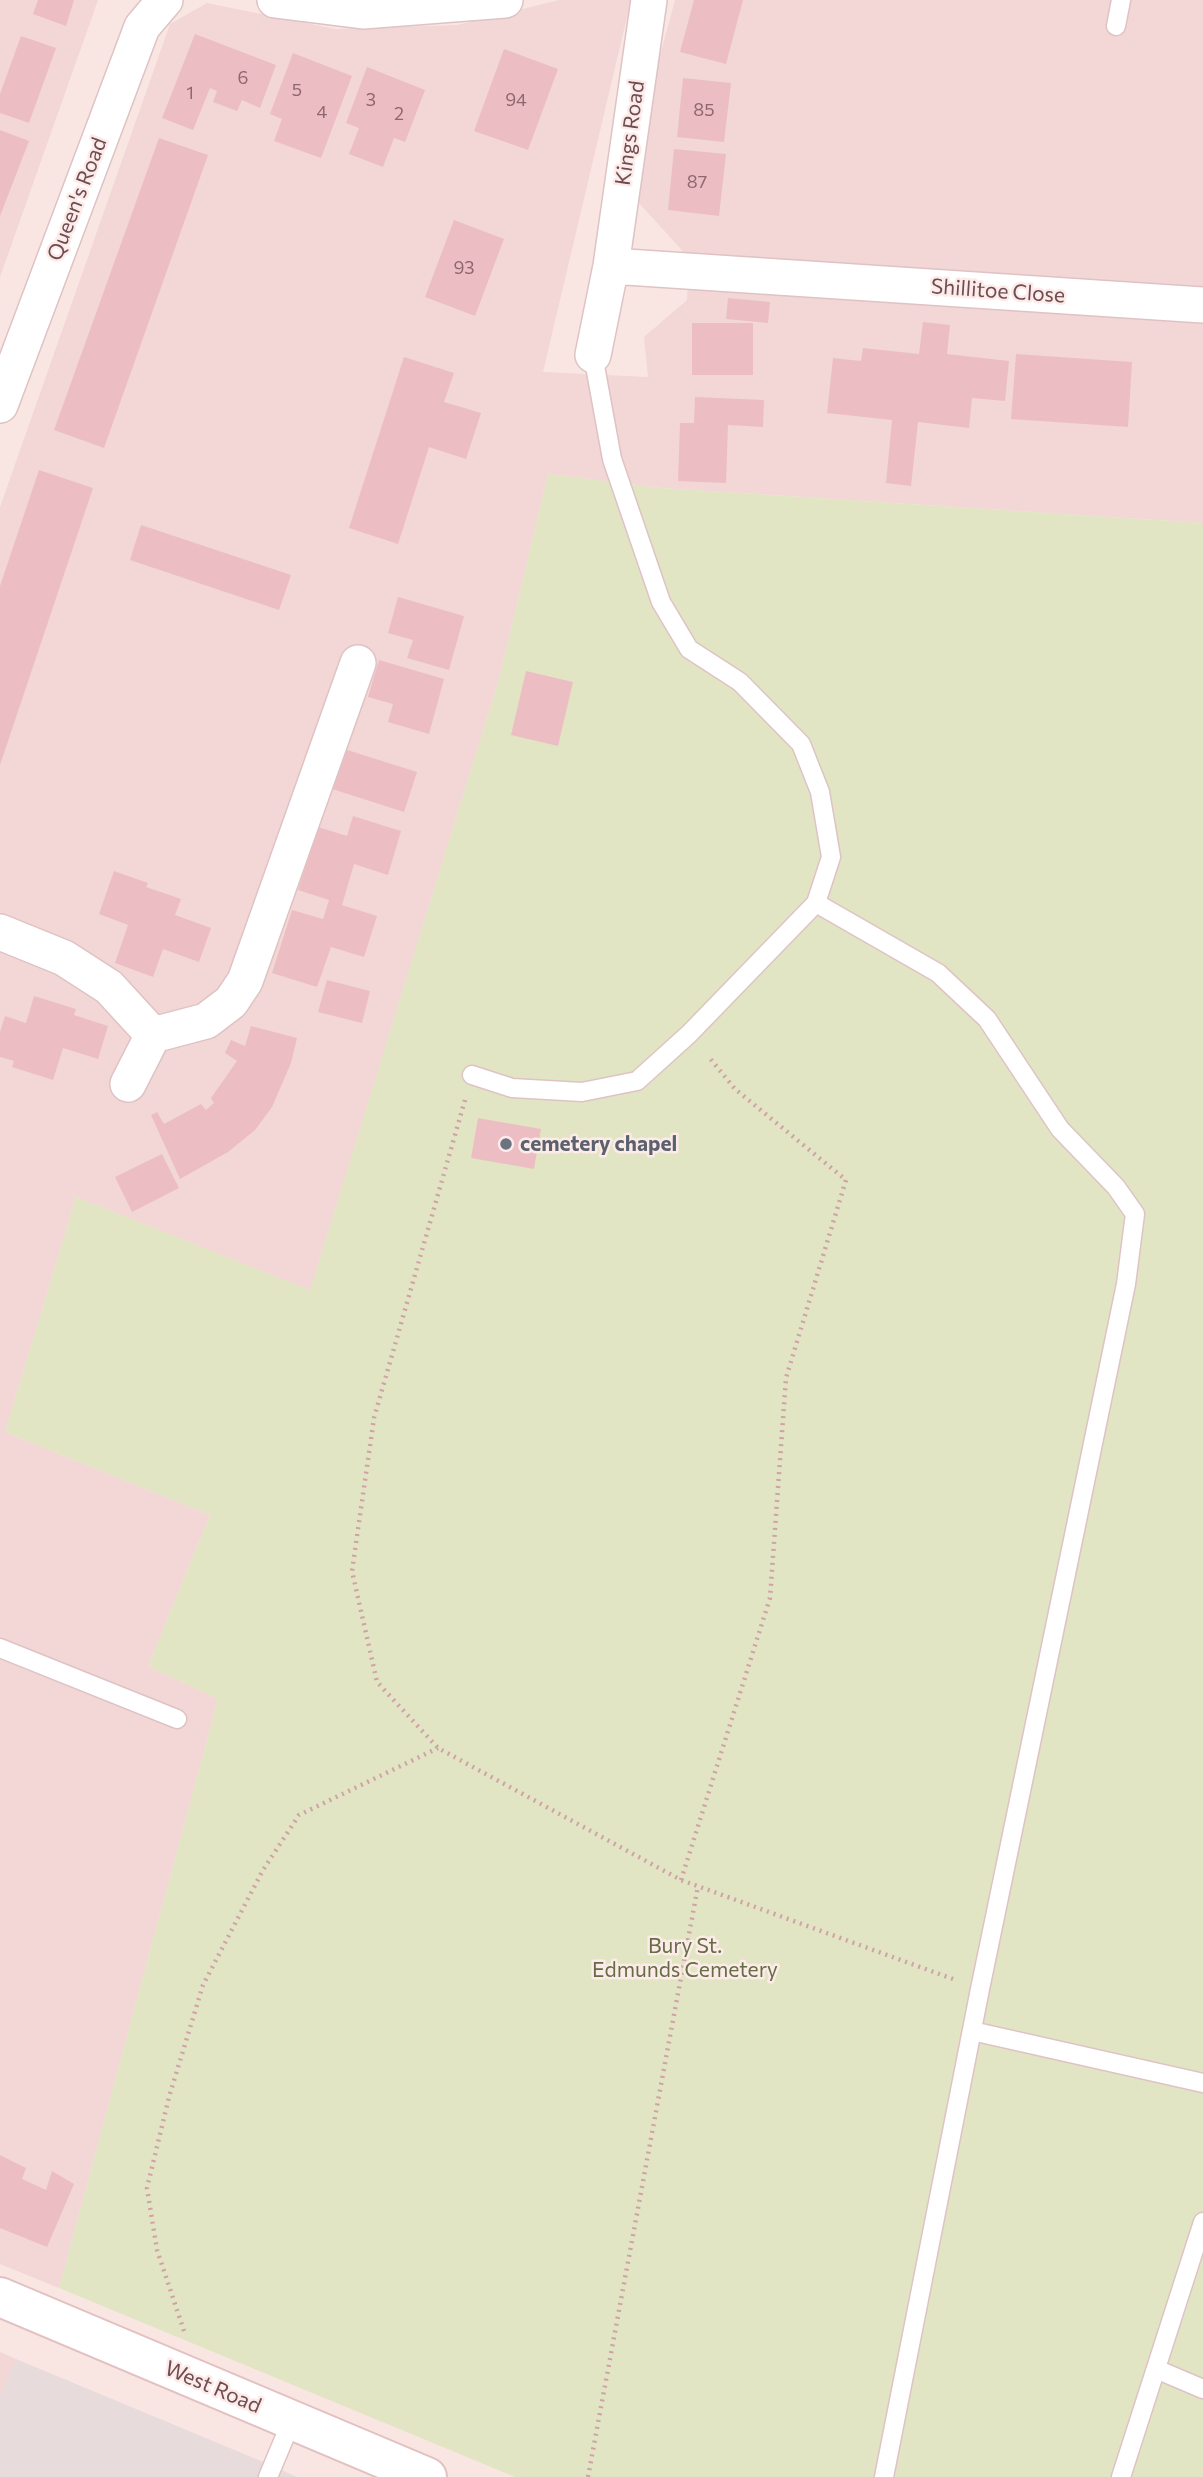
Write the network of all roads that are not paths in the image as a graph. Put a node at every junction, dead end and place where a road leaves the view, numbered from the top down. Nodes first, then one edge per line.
1 (166, 0) edge
2 (275, 0) edge
3 (505, 0) edge
4 (649, 0) edge
5 (1121, 0) edge
6 (1116, 26) dead end
7 (611, 267) junction
8 (1203, 305) edge
9 (593, 355) joint
10 (0, 405) edge
11 (358, 663) dead end
12 (816, 903) junction
13 (0, 932) edge
14 (153, 1035) junction
15 (472, 1075) road end
16 (128, 1084) dead end
17 (0, 1648) edge
18 (177, 1718) dead end
19 (972, 2031) junction
20 (1203, 2083) edge
21 (1203, 2222) edge
22 (0, 2297) edge
23 (1156, 2370) junction
24 (1203, 2389) edge
25 (292, 2420) junction
26 (268, 2477) edge
27 (427, 2477) edge
28 (884, 2477) edge
29 (1121, 2477) edge

1 - 10 street, Queen's Road
2 - 3 street
4 - 7 street, Kings Road
5 - 6 lane
7 - 8 street, Shillitoe Close
7 - 9 street, Kings Road
9 - 12 lane
11 - 14 street
12 - 15 lane
12 - 19 lane
13 - 14 street
14 - 16 street
17 - 18 lane
19 - 20 lane
19 - 28 lane
21 - 23 lane
22 - 25 street, West Road
23 - 24 lane
23 - 29 lane
25 - 26 lane
25 - 27 street, West Road

